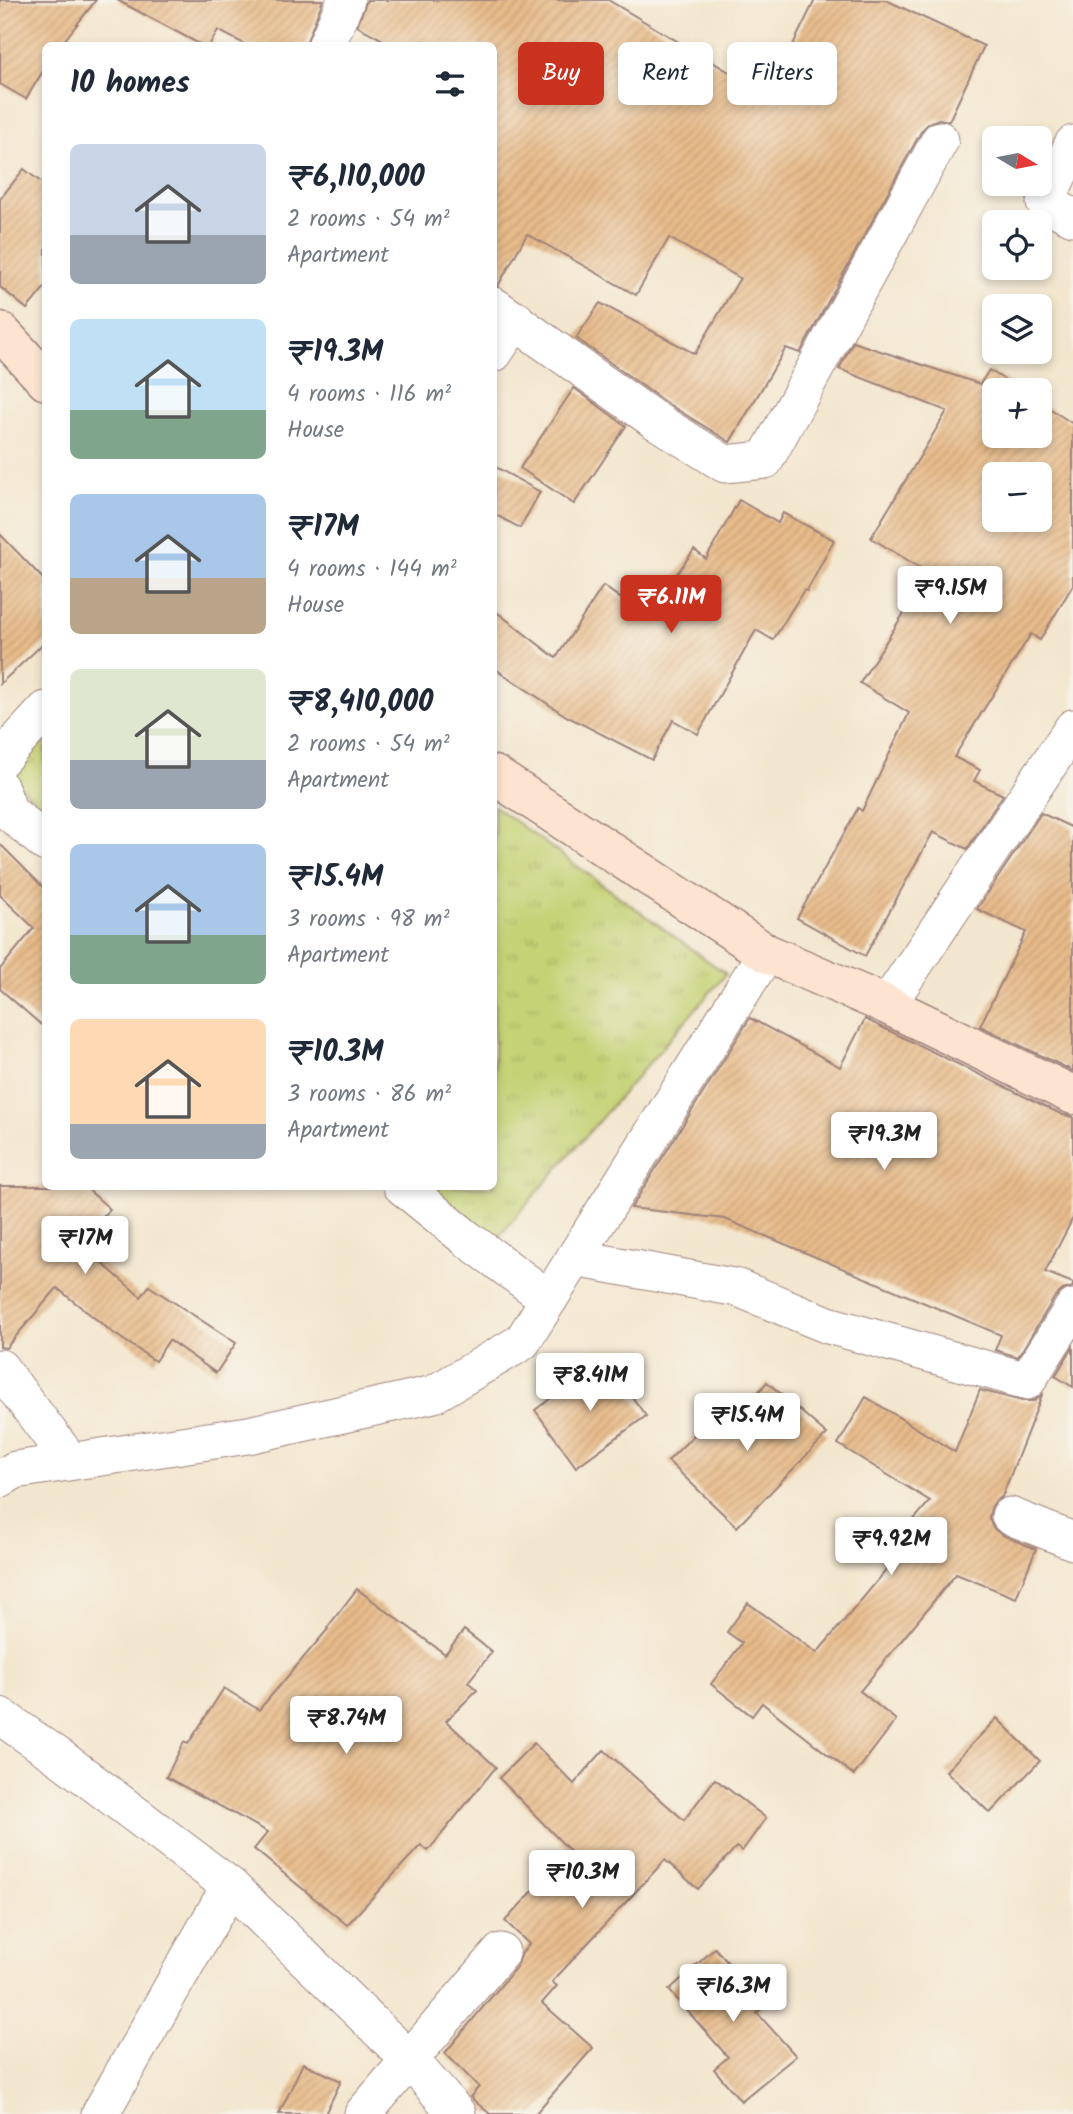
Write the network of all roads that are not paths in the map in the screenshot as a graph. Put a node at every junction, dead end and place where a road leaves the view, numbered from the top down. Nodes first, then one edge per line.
1 (346, 0) edge
2 (328, 42) edge
3 (940, 140) dead end
4 (1073, 144) edge
5 (1073, 217) edge
6 (505, 313) edge
7 (3, 341) edge
8 (497, 342) edge
9 (42, 377) edge
10 (42, 714) edge
11 (1073, 727) edge
12 (0, 760) edge
13 (497, 777) edge
14 (0, 788) edge
15 (42, 840) edge
16 (766, 953) junction
17 (887, 1005) junction
18 (1073, 1095) edge
19 (407, 1190) edge
20 (575, 1258) junction
21 (549, 1299) junction
22 (1073, 1308) edge
23 (0, 1368) edge
24 (71, 1461) junction
25 (0, 1479) edge
26 (1010, 1516) dead end
27 (1073, 1541) edge
28 (0, 1716) edge
29 (230, 1886) junction
30 (501, 1952) dead end
31 (410, 2060) junction
32 (100, 2114) edge
33 (363, 2114) edge
34 (457, 2114) edge

1 - 2 street
3 - 6 street
4 - 5 street
6 - 8 street
7 - 9 street
10 - 12 street
11 - 17 street
13 - 16 street
14 - 15 street
16 - 17 street
16 - 20 street
17 - 18 street
19 - 21 street
20 - 21 street
20 - 22 street
21 - 24 street
23 - 24 street
24 - 25 street
26 - 27 street
28 - 29 street
29 - 31 street
29 - 32 street
30 - 31 street
31 - 33 street
31 - 34 street

